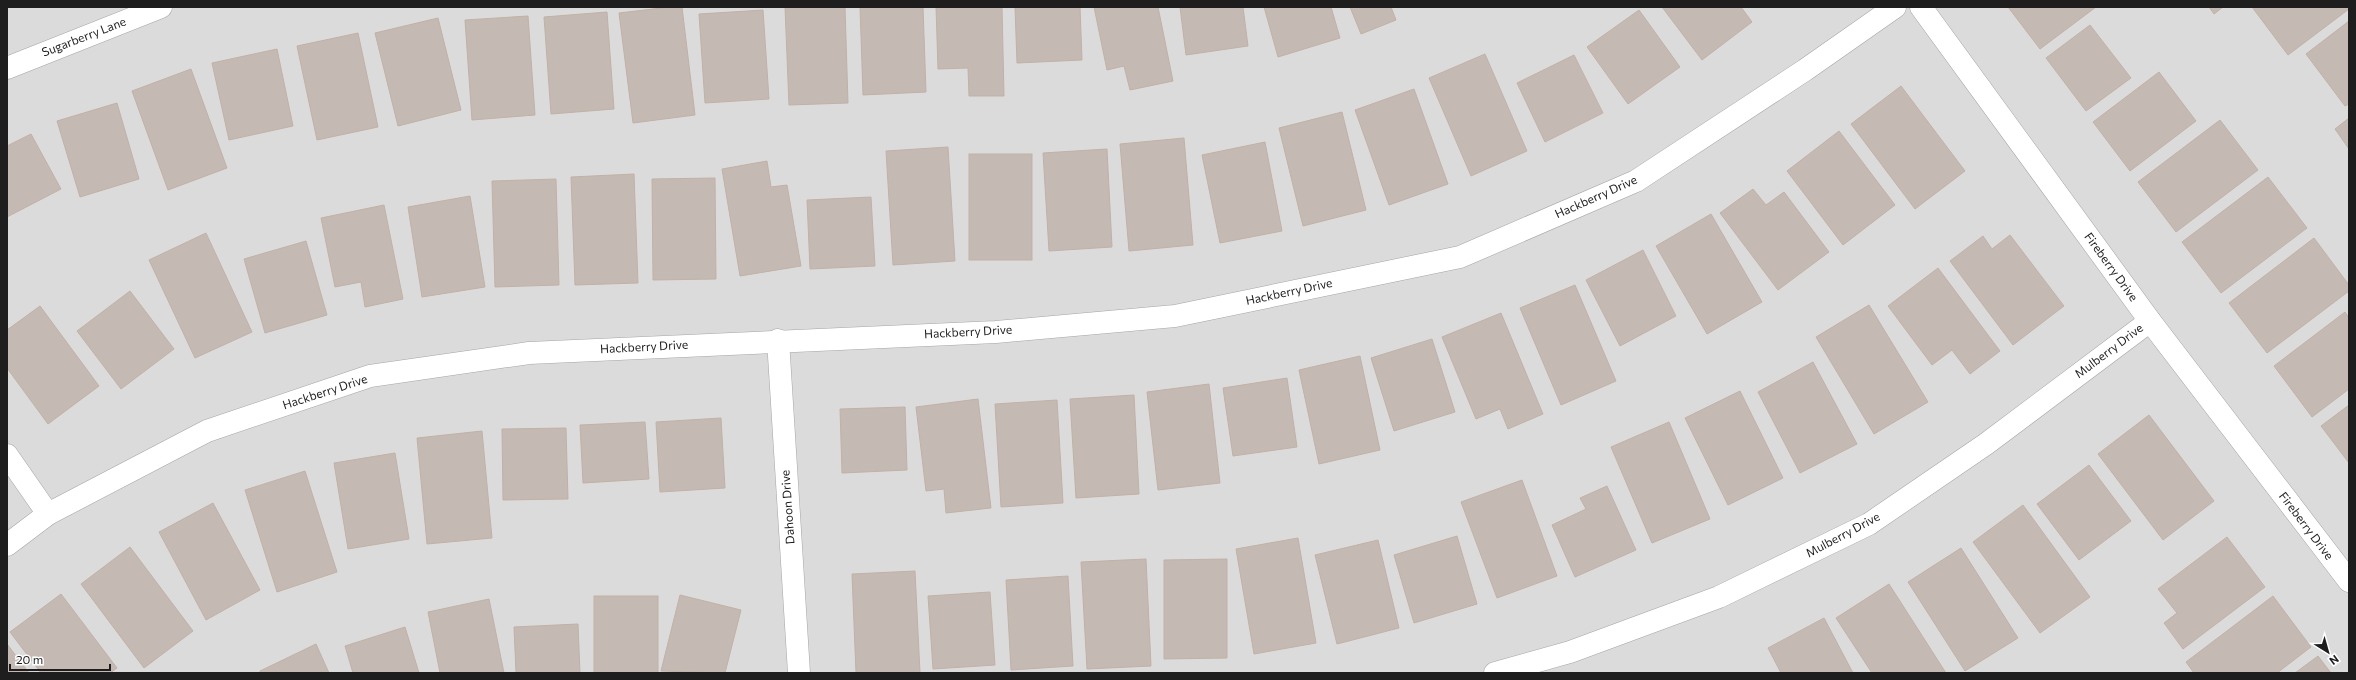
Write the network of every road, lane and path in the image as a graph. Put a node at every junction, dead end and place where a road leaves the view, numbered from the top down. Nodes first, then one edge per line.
1 (161, 7) edge
2 (1895, 7) edge
3 (1921, 7) edge
4 (7, 68) edge
5 (2150, 321) junction
6 (778, 340) junction
7 (7, 455) edge
8 (48, 514) junction
9 (7, 545) edge
10 (2349, 581) edge
11 (799, 673) edge
12 (1495, 673) edge

1 - 4 street, Sugarberry Lane
2 - 6 street, Hackberry Drive
3 - 5 street, Fireberry Drive
5 - 10 street, Fireberry Drive
5 - 12 street, Mulberry Drive
6 - 8 street, Hackberry Drive
6 - 11 street, Dahoon Drive
7 - 8 street
8 - 9 street, Hackberry Drive

